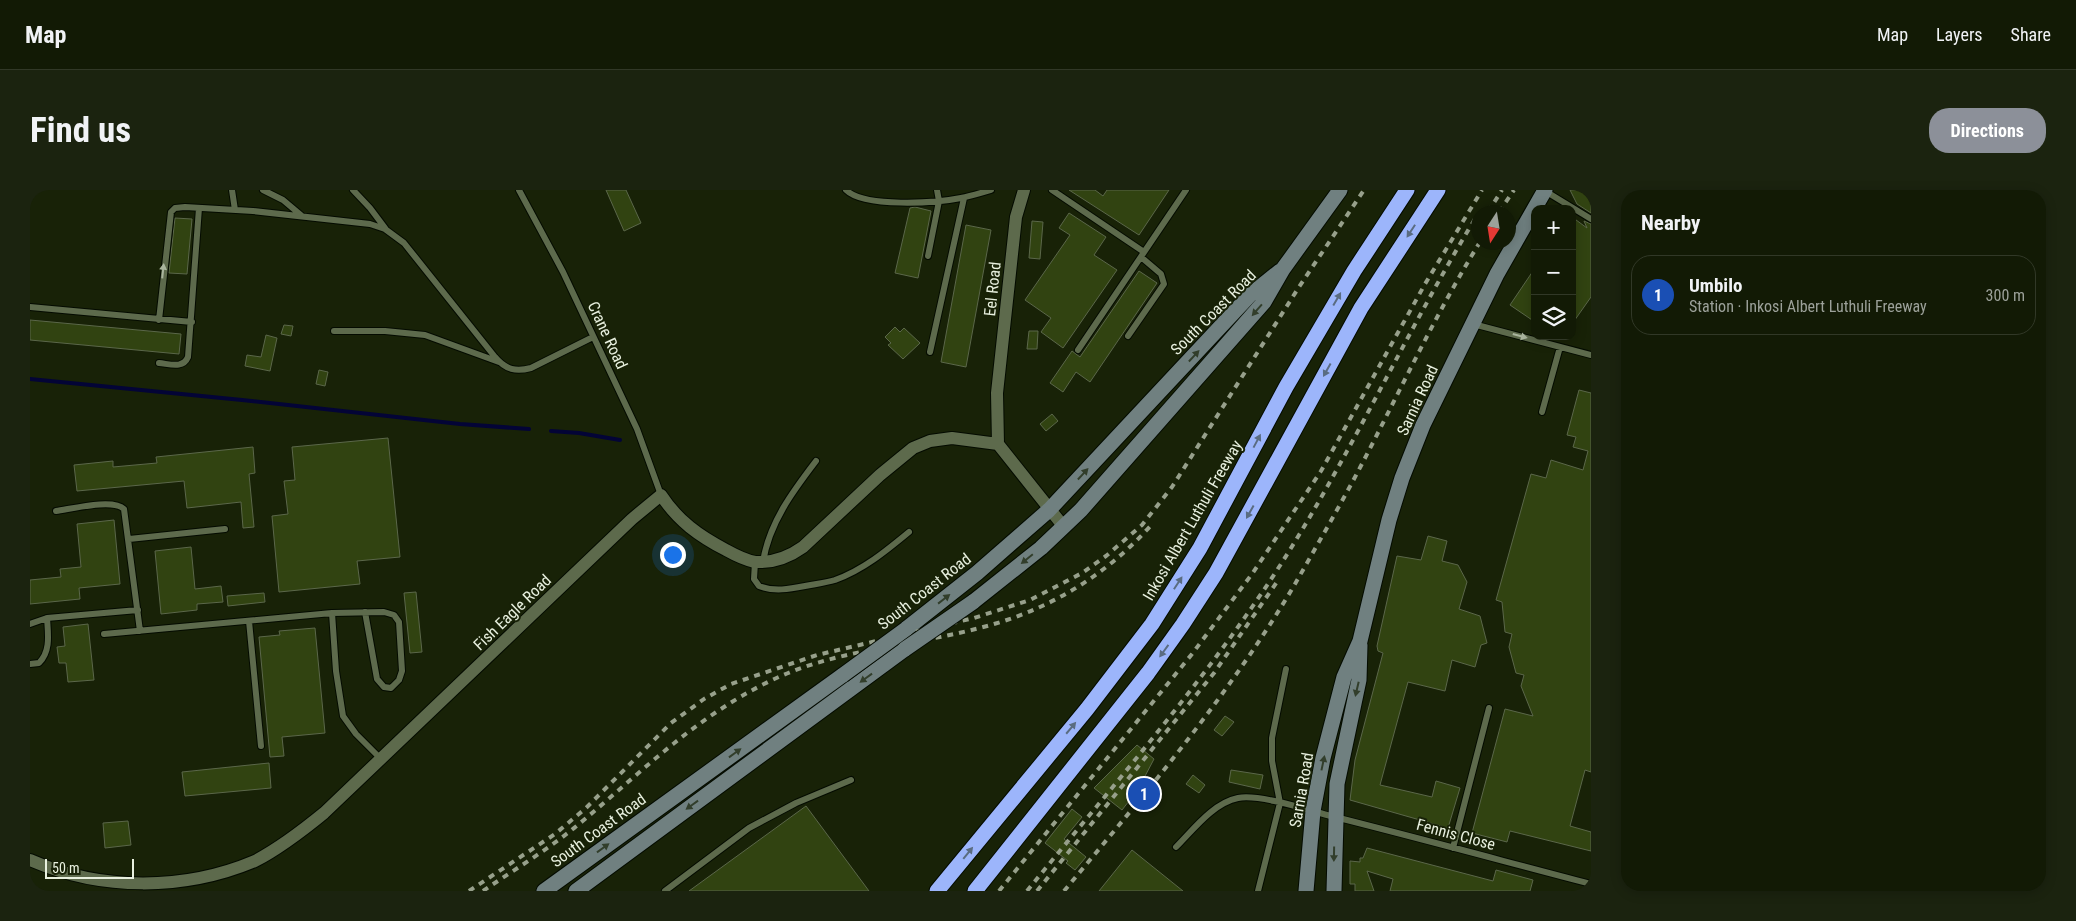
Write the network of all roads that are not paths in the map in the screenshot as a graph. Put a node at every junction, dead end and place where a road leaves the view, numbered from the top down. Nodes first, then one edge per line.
1 (232, 190) edge
2 (263, 190) edge
3 (353, 190) edge
4 (519, 190) edge
5 (846, 190) edge
6 (937, 190) edge
7 (991, 190) edge
8 (1024, 190) edge
9 (1052, 190) edge
10 (1186, 190) edge
11 (1340, 190) edge
12 (1407, 190) edge
13 (1438, 190) edge
14 (1545, 190) edge
15 (964, 198) junction
16 (939, 201) junction
17 (199, 208) junction
18 (235, 210) junction
19 (303, 217) junction
20 (1591, 219) edge
21 (386, 229) junction
22 (1142, 255) junction
23 (928, 256) dead end
24 (1284, 269) junction
25 (30, 307) edge
26 (159, 320) junction
27 (192, 322) junction
28 (1473, 324) junction
29 (334, 331) dead end
30 (1128, 336) dead end
31 (593, 338) junction
32 (1560, 347) junction
33 (1078, 350) dead end
34 (930, 352) dead end
35 (1591, 355) edge
36 (159, 363) dead end
37 (500, 363) junction
38 (1542, 412) dead end
39 (998, 444) junction
40 (816, 461) dead end
41 (662, 495) junction
42 (1049, 510) junction
43 (56, 512) dead end
44 (1064, 527) junction
45 (226, 529) dead end
46 (909, 532) dead end
47 (128, 539) junction
48 (759, 562) junction
49 (138, 610) junction
50 (365, 612) junction
51 (332, 613) junction
52 (47, 618) junction
53 (249, 621) junction
54 (30, 624) edge
55 (140, 631) junction
56 (104, 634) dead end
57 (1360, 640) junction
58 (30, 664) edge
59 (1286, 669) dead end
60 (1489, 708) dead end
61 (261, 746) dead end
62 (381, 759) junction
63 (851, 780) dead end
64 (1280, 803) junction
65 (1313, 811) junction
66 (1334, 816) junction
67 (1176, 847) dead end
68 (1453, 848) junction
69 (30, 860) edge
70 (564, 877) junction
71 (1591, 884) edge
72 (544, 891) edge
73 (576, 891) edge
74 (665, 891) edge
75 (937, 891) edge
76 (975, 891) edge
77 (1258, 891) edge
78 (1306, 891) edge
79 (1334, 891) edge

1 - 18 lane
2 - 19 lane
3 - 21 lane
4 - 31 lane, Crane Road
5 - 16 lane
6 - 16 lane
7 - 15 lane
8 - 39 street, Eel Road
9 - 22 lane
10 - 22 lane
11 - 24 street, South Coast Road
75 -> 12 highway, Inkosi Albert Luthuli Freeway
13 -> 76 highway
14 - 20 lane
14 - 28 street, Sarnia Road
15 - 16 lane
15 - 34 lane
16 - 23 lane
17 - 18 lane
26 -> 17 lane
17 - 27 lane
18 - 19 lane
19 - 21 lane
21 - 37 lane
22 - 30 lane
22 - 33 lane
42 -> 24 street, South Coast Road
24 -> 44 street, South Coast Road
25 - 26 lane
26 - 27 lane
27 - 36 lane
28 -> 32 lane
28 - 57 street, Sarnia Road
29 - 37 lane
31 - 37 lane
31 - 41 lane, Crane Road
32 - 35 lane
32 - 38 lane
39 - 42 street
39 - 48 street
40 - 48 lane
41 - 48 street
41 - 62 street, Fish Eagle Road
42 - 44 street
70 -> 42 street, South Coast Road, bridge
43 - 47 lane
44 -> 73 street, South Coast Road, bridge
45 - 47 lane
46 - 48 lane
47 - 49 lane
49 - 52 lane
49 - 55 lane
50 - 50 lane
50 - 51 lane
51 - 53 lane
51 - 62 lane
52 - 54 lane
52 - 58 lane
53 - 55 lane
53 - 61 lane
55 - 56 lane
65 -> 57 street, Sarnia Road
57 -> 66 street, Sarnia Road
59 - 64 lane
60 - 68 lane
62 - 69 street, Fish Eagle Road
63 - 74 lane
64 - 65 lane, Fennis Close
64 - 67 lane, Fennis Close
64 - 77 lane
65 - 66 lane, Fennis Close
65 - 78 street, Sarnia Road
66 - 68 lane, Fennis Close
66 -> 79 street, Sarnia Road
68 - 71 lane, Fennis Close
70 - 72 street, South Coast Road
70 - 73 lane

